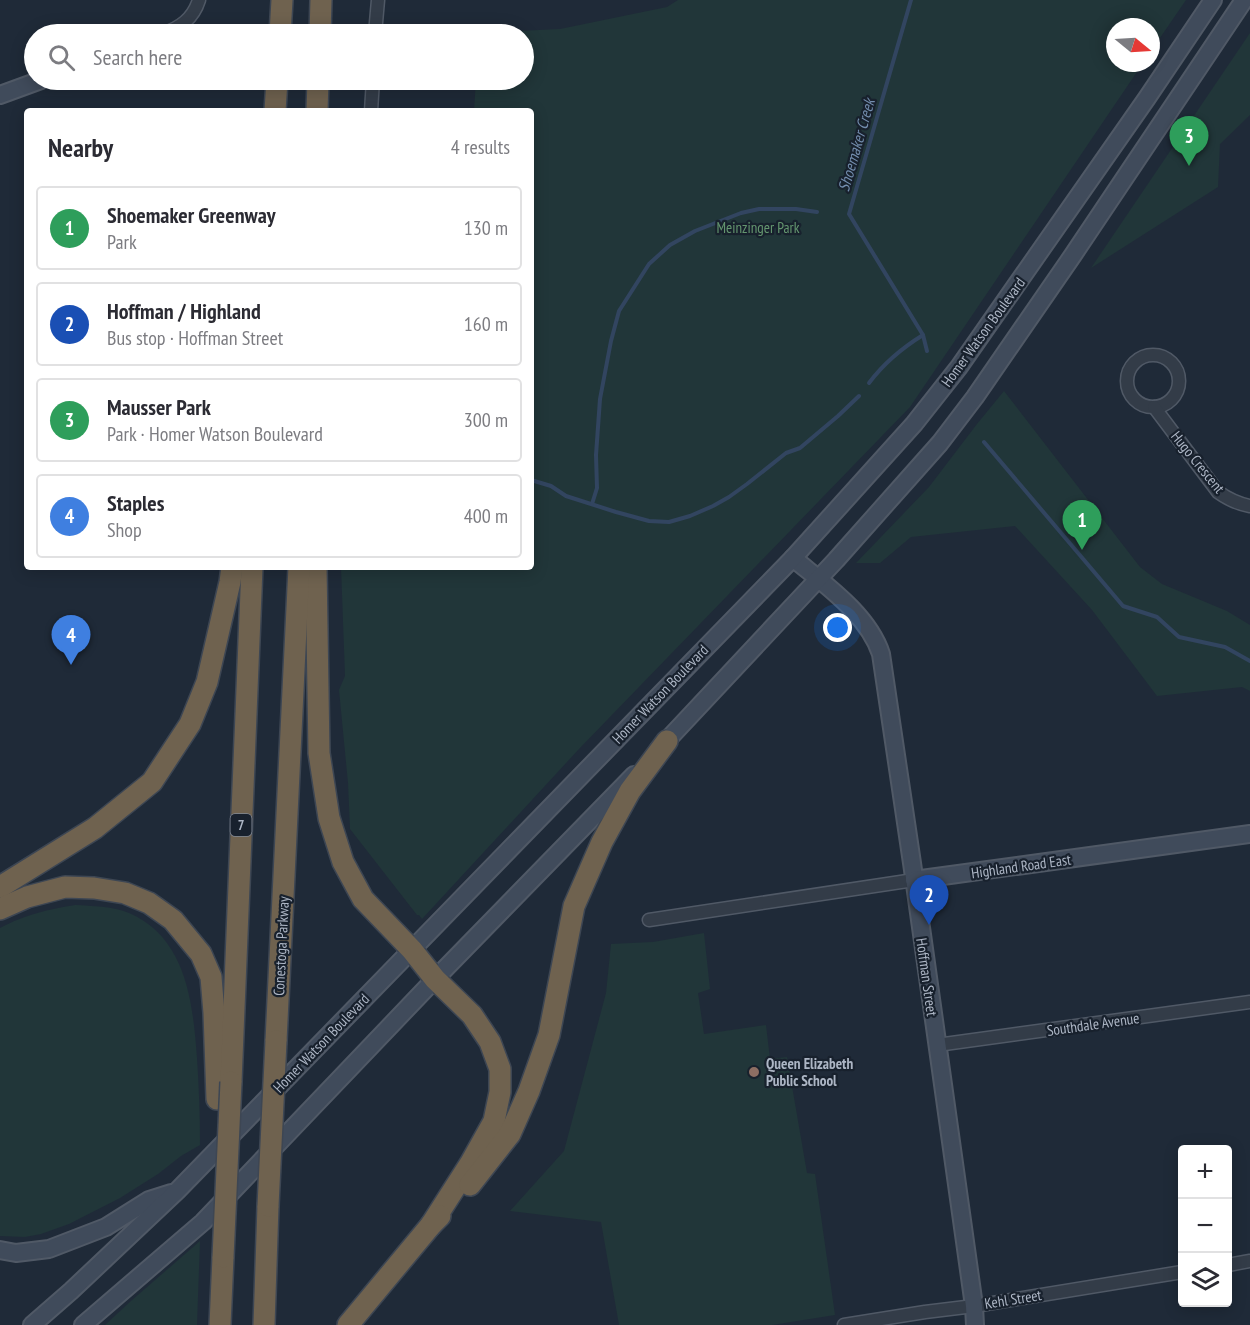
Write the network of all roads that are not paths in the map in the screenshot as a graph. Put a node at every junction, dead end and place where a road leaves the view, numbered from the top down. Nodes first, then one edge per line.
1 (199, 0) edge
2 (282, 0) edge
3 (321, 0) edge
4 (378, 0) edge
5 (1213, 0) edge
6 (1244, 0) edge
7 (181, 24) edge
8 (281, 24) edge
9 (320, 24) edge
10 (376, 24) edge
11 (24, 86) edge
12 (276, 90) edge
13 (318, 90) edge
14 (372, 90) edge
15 (0, 95) edge
16 (275, 108) edge
17 (317, 108) edge
18 (370, 108) edge
19 (1154, 406) junction
20 (1250, 506) edge
21 (793, 558) junction
22 (232, 570) edge
23 (252, 570) edge
24 (299, 570) edge
25 (316, 570) edge
26 (818, 579) junction
27 (667, 741) junction
28 (1250, 834) edge
29 (914, 880) junction
30 (0, 887) edge
31 (0, 909) edge
32 (649, 920) dead end
33 (418, 943) junction
34 (435, 979) junction
35 (1250, 1002) edge
36 (937, 1045) junction
37 (226, 1182) junction
38 (177, 1191) junction
39 (431, 1225) junction
40 (0, 1250) edge
41 (1250, 1261) edge
42 (1232, 1263) edge
43 (1178, 1273) edge
44 (974, 1306) junction
45 (33, 1325) edge
46 (83, 1325) edge
47 (220, 1325) edge
48 (264, 1325) edge
49 (348, 1325) edge
50 (844, 1325) edge
51 (975, 1325) edge

1 - 7 street
2 - 8 highway
3 - 9 highway
4 - 10 street
5 - 21 main road, Homer Watson Boulevard
6 - 26 main road, Homer Watson Boulevard
11 - 15 main road
12 - 16 highway
13 - 17 highway
14 - 18 street
19 - 19 street, Hugo Crescent
19 - 20 street, Hugo Crescent
21 - 26 main road, Hoffman Street
21 - 33 main road, Homer Watson Boulevard
22 - 30 highway
23 - 37 highway, 7, bridge
24 - 48 highway, Conestoga Parkway, bridge
25 - 33 highway
26 - 27 main road, Homer Watson Boulevard
26 - 29 main road, Hoffman Street
27 - 34 main road, Homer Watson Boulevard
27 - 39 highway
28 - 29 main road, Highland Road East
29 - 32 street, Highland Road East
29 - 36 main road, Hoffman Street
31 - 37 highway
33 - 34 highway
33 - 38 main road, Homer Watson Boulevard
34 - 39 highway
34 - 46 main road, Homer Watson Boulevard
35 - 36 street, Southdale Avenue
36 - 44 main road, Hoffman Street
37 - 47 highway, 7, bridge
38 - 40 main road
38 - 45 main road, Homer Watson Boulevard
39 - 49 highway
41 - 42 street
43 - 44 street, Kehl Street
44 - 50 street, Kehl Street
44 - 51 main road, Hoffman Street

